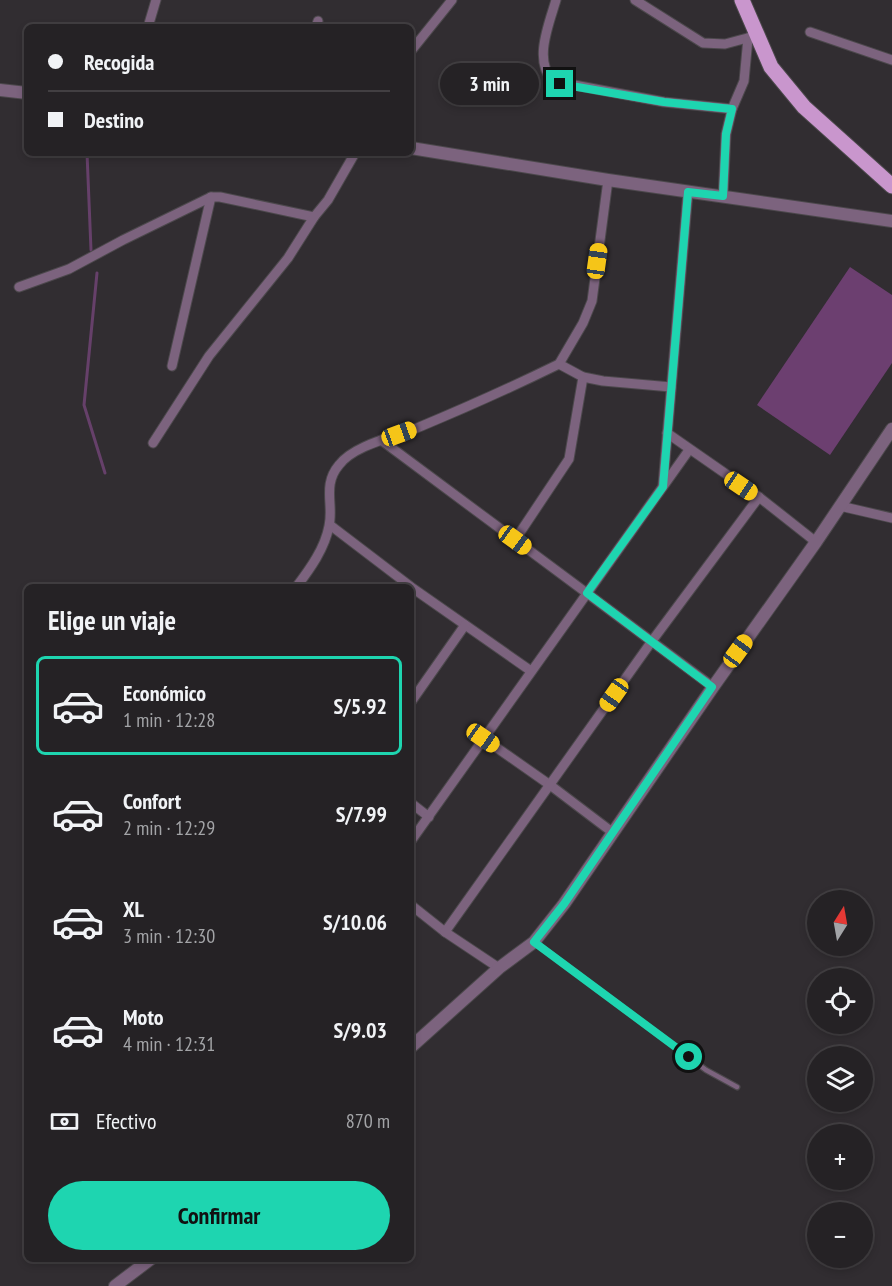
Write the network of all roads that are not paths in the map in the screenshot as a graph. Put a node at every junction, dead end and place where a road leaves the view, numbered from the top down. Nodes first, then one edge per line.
1 (156, 0) edge
2 (453, 0) edge
3 (556, 0) edge
4 (635, 0) edge
5 (742, 0) edge
6 (149, 24) edge
7 (810, 32) dead end
8 (753, 37) junction
9 (414, 47) edge
10 (892, 60) edge
11 (0, 90) edge
12 (24, 93) edge
13 (732, 109) junction
14 (414, 148) edge
15 (353, 156) edge
16 (608, 180) junction
17 (892, 186) edge
18 (688, 192) junction
19 (723, 196) junction
20 (211, 197) junction
21 (314, 217) junction
22 (892, 221) edge
23 (19, 287) dead end
24 (559, 364) junction
25 (172, 366) dead end
26 (583, 377) junction
27 (671, 387) junction
28 (892, 429) edge
29 (667, 433) junction
30 (381, 440) junction
31 (153, 443) dead end
32 (689, 450) junction
33 (663, 487) junction
34 (759, 497) junction
35 (840, 506) junction
36 (892, 518) edge
37 (330, 525) junction
38 (515, 540) junction
39 (816, 542) junction
40 (398, 583) edge
41 (299, 584) edge
42 (414, 590) edge
43 (587, 593) junction
44 (465, 625) junction
45 (652, 641) junction
46 (531, 671) junction
47 (712, 687) junction
48 (414, 698) edge
49 (483, 738) junction
50 (550, 785) junction
51 (414, 805) edge
52 (429, 817) junction
53 (612, 832) junction
54 (414, 837) edge
55 (414, 907) edge
56 (445, 932) junction
57 (534, 942) junction
58 (499, 968) junction
59 (414, 1044) edge
60 (737, 1087) dead end
61 (147, 1262) edge
62 (115, 1286) edge

1 - 6 street
2 - 9 street
3 - 13 street
4 - 8 street
5 - 8 main road
7 - 10 street
8 - 13 street
8 - 17 main road
11 - 12 street
13 - 19 street
14 - 16 street
15 - 21 street
16 - 18 street
16 - 24 street
18 - 19 street
18 - 27 street
19 - 22 street
20 - 21 street
20 - 23 street
20 - 25 street
21 - 31 street
24 - 26 street
24 - 30 street
26 - 27 street
26 - 38 street
27 - 29 street
28 - 35 street
29 - 32 street
29 - 33 street
30 - 37 street
30 - 38 street
32 - 33 street
32 - 34 street
33 - 43 street
34 - 39 street
34 - 45 street
35 - 36 street
35 - 39 street
37 - 40 street
37 - 41 street
38 - 43 street
39 - 47 street
42 - 44 street
43 - 45 street
43 - 46 street
44 - 46 street
44 - 48 street
45 - 47 street
45 - 50 street
46 - 49 street
47 - 53 street
49 - 50 street
49 - 52 street
50 - 53 street
50 - 56 street
51 - 52 street
52 - 54 street
53 - 57 street
55 - 56 street
56 - 58 street
57 - 58 street
57 - 60 lane
58 - 59 street
61 - 62 street

